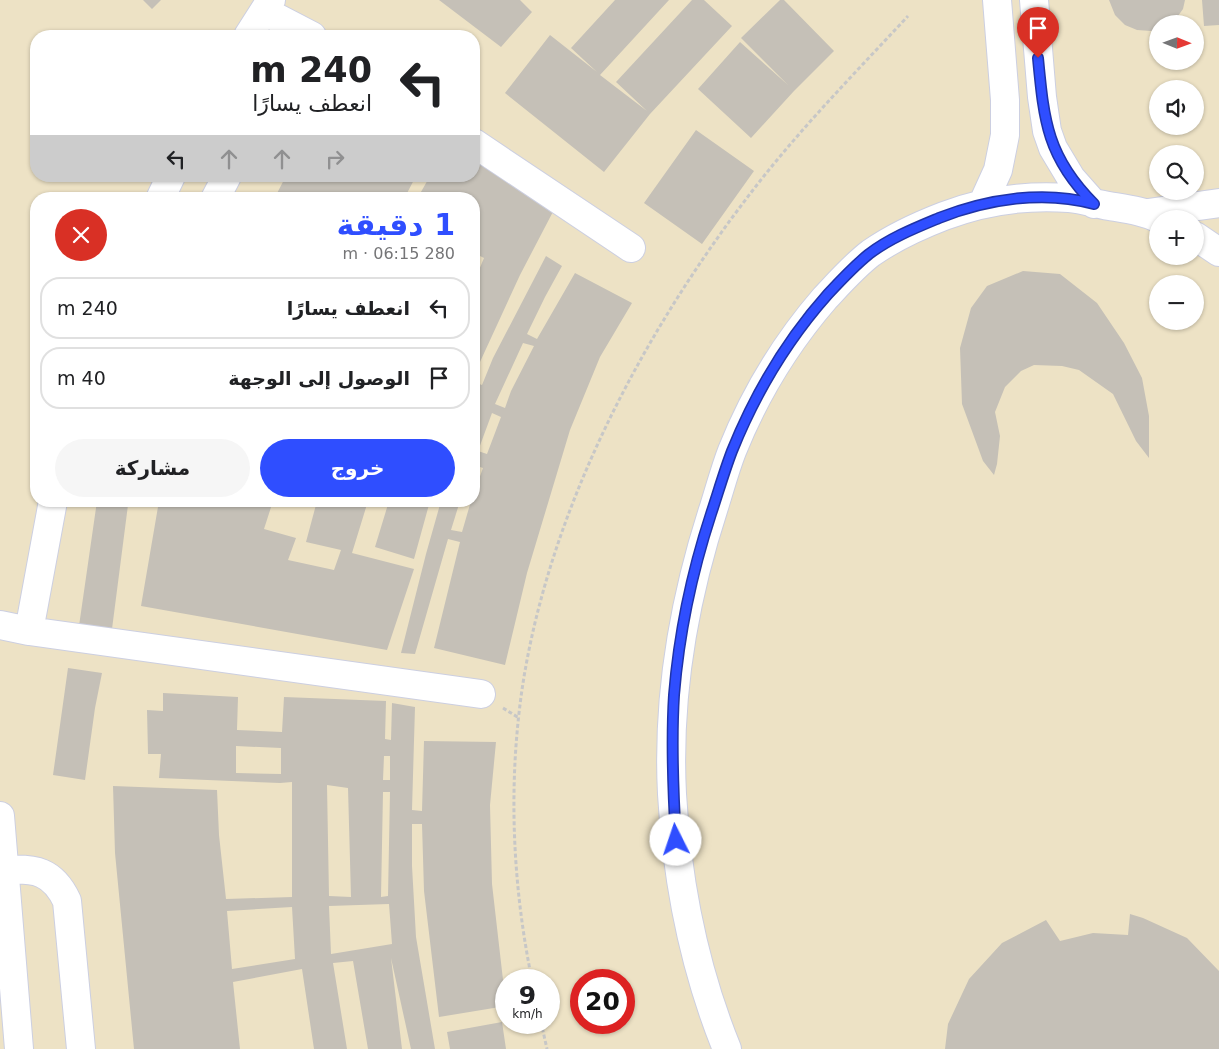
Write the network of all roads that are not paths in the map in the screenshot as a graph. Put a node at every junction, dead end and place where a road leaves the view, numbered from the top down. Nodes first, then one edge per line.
1 (997, 0) edge
2 (1034, 0) edge
3 (268, 6) edge
4 (252, 30) edge
5 (302, 30) edge
6 (480, 147) edge
7 (983, 203) junction
8 (1219, 203) edge
9 (1094, 204) junction
10 (1184, 210) edge
11 (1149, 215) edge
12 (1204, 242) edge
13 (631, 248) dead end
14 (1219, 252) edge
15 (51, 507) edge
16 (0, 625) edge
17 (29, 631) junction
18 (481, 694) dead end
19 (0, 816) edge
20 (5, 870) junction
21 (19, 1049) edge
22 (81, 1049) edge
23 (727, 1049) edge

1 - 7 lane
2 - 9 lane
3 - 4 lane
3 - 5 lane
6 - 13 lane
7 - 9 lane
7 - 23 lane
8 - 10 lane
9 - 11 lane
12 - 14 lane
15 - 17 lane
16 - 17 lane
17 - 18 lane
19 - 20 lane
20 - 21 lane
20 - 22 lane

